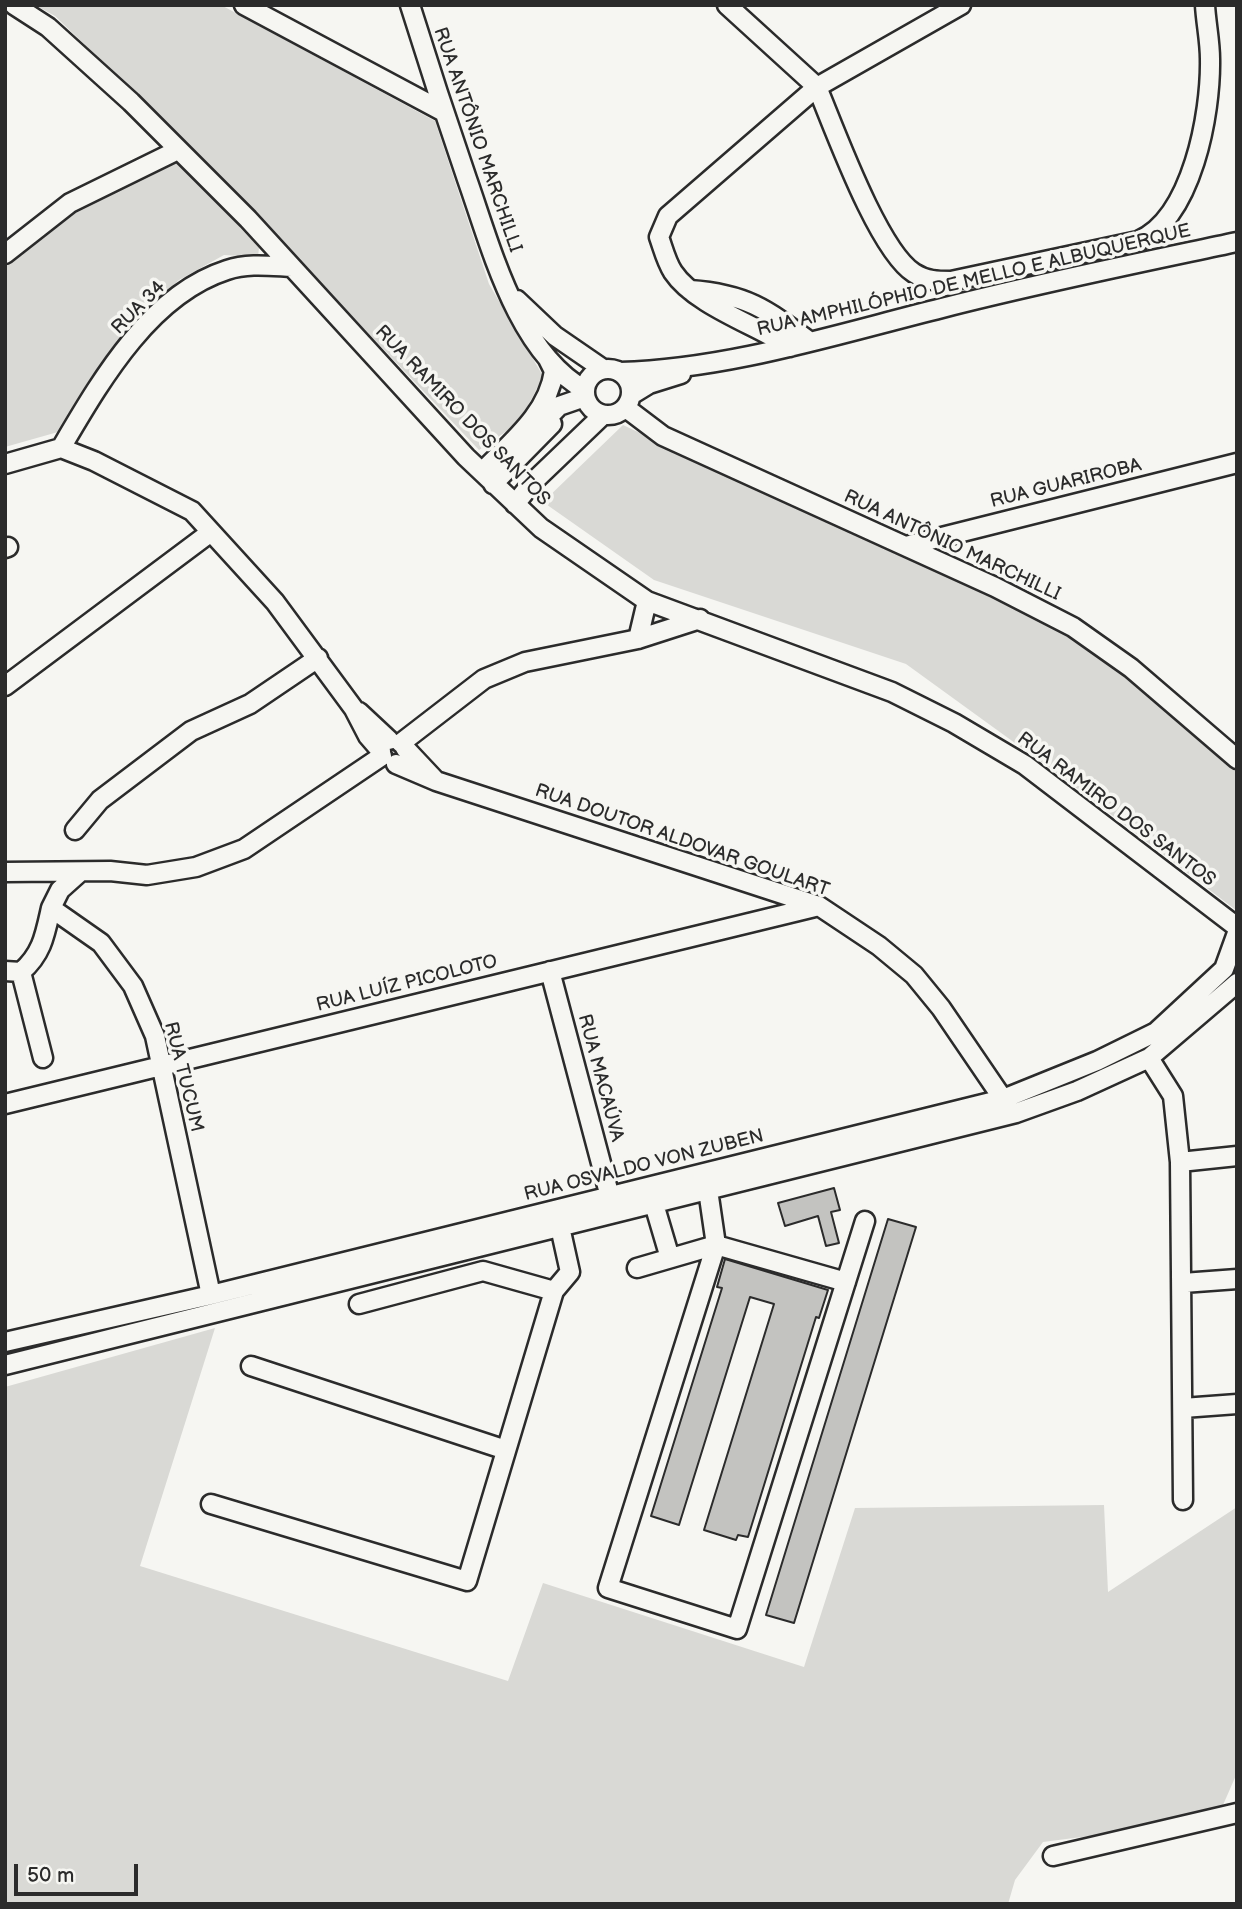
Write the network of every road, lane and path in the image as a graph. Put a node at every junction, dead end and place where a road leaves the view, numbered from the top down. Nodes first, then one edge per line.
1 (14, 5) edge
2 (244, 5) edge
3 (410, 5) edge
4 (727, 5) edge
5 (1205, 5) edge
6 (961, 6) edge
7 (817, 87) junction
8 (444, 112) junction
9 (178, 150) junction
10 (1237, 242) edge
11 (5, 254) edge
12 (292, 267) junction
13 (505, 287) junction
14 (690, 290) junction
15 (809, 341) junction
16 (790, 346) junction
17 (545, 353) junction
18 (720, 360) junction
19 (611, 370) junction
20 (585, 396) junction
21 (629, 401) junction
22 (603, 415) junction
23 (61, 448) junction
24 (1237, 463) edge
25 (5, 464) edge
26 (488, 478) junction
27 (514, 504) junction
28 (211, 532) junction
29 (906, 546) junction
30 (647, 601) junction
31 (700, 619) junction
32 (638, 639) junction
33 (318, 658) junction
34 (5, 686) edge
35 (392, 750) junction
36 (1237, 759) edge
37 (75, 830) dead end
38 (5, 872) edge
39 (79, 873) junction
40 (820, 906) junction
41 (51, 908) junction
42 (1237, 927) edge
43 (1237, 933) edge
44 (550, 971) junction
45 (13, 972) edge
46 (1237, 983) edge
47 (43, 1058) dead end
48 (1149, 1058) junction
49 (161, 1065) junction
50 (1003, 1099) junction
51 (5, 1104) edge
52 (1237, 1156) edge
53 (1181, 1162) junction
54 (708, 1190) junction
55 (610, 1196) junction
56 (654, 1204) junction
57 (865, 1221) dead end
58 (560, 1227) junction
59 (716, 1245) junction
60 (670, 1258) junction
61 (637, 1268) dead end
62 (1237, 1279) edge
63 (846, 1282) junction
64 (1183, 1283) junction
65 (554, 1291) junction
66 (211, 1295) junction
67 (359, 1304) dead end
68 (5, 1342) edge
69 (5, 1365) edge
70 (251, 1366) dead end
71 (1237, 1404) edge
72 (1183, 1408) junction
73 (506, 1450) junction
74 (1183, 1500) dead end
75 (211, 1504) dead end
76 (1237, 1813) edge
77 (1053, 1856) dead end

1 - 9 street, RUA RAMIRO DOS SANTOS
2 - 8 street
3 - 8 street, RUA ANTÔNIO MARCHILLI
4 - 7 street
5 - 7 street
6 - 7 street
7 - 14 street
8 - 13 street, RUA ANTÔNIO MARCHILLI
9 - 11 street
9 - 12 street, RUA RAMIRO DOS SANTOS
10 - 15 street, RUA AMPHILÓPHIO DE MELLO E ALBUQUERQUE
12 - 23 street, RUA 34
12 - 26 street, RUA RAMIRO DOS SANTOS
13 - 17 street, RUA ANTÔNIO MARCHILLI
13 - 19 street, RUA ANTÔNIO MARCHILLI
14 - 15 street
14 - 16 street
15 - 16 street, RUA AMPHILÓPHIO DE MELLO E ALBUQUERQUE
16 - 18 street, RUA AMPHILÓPHIO DE MELLO E ALBUQUERQUE
17 - 20 street, RUA ANTÔNIO MARCHILLI
17 - 26 street
18 - 19 street, RUA AMPHILÓPHIO DE MELLO E ALBUQUERQUE
18 - 21 street, RUA AMPHILÓPHIO DE MELLO E ALBUQUERQUE
19 - 20 street
19 - 21 street
20 - 22 street
20 - 26 street
21 - 22 street
21 - 29 street, RUA ANTÔNIO MARCHILLI
22 - 27 street
23 - 25 street
23 - 28 street, RUA DOUTOR ALDOVAR GOULART
24 - 29 street, RUA GUARIROBA
26 - 27 street, RUA RAMIRO DOS SANTOS
27 - 30 street, RUA RAMIRO DOS SANTOS
28 - 33 street, RUA DOUTOR ALDOVAR GOULART
28 - 34 street
29 - 36 street, RUA ANTÔNIO MARCHILLI
30 - 31 street, RUA RAMIRO DOS SANTOS
30 - 32 street
31 - 32 street
31 - 42 street, RUA RAMIRO DOS SANTOS
32 - 35 street
33 - 35 street, RUA DOUTOR ALDOVAR GOULART
33 - 37 street
35 - 39 street
35 - 40 street, RUA DOUTOR ALDOVAR GOULART
38 - 39 street
39 - 41 street
40 - 44 street, RUA LUÍZ PICOLOTO
40 - 50 street, RUA DOUTOR ALDOVAR GOULART
41 - 45 street
41 - 49 street, RUA TUCUM
43 - 50 street, RUA OSVALDO VON ZUBEN
44 - 49 street, RUA LUÍZ PICOLOTO
44 - 55 street, RUA MACAÚVA
45 - 47 street
46 - 48 street, RUA OSVALDO VON ZUBEN
48 - 53 street
48 - 54 street, RUA OSVALDO VON ZUBEN
49 - 51 street, RUA LUÍZ PICOLOTO
49 - 66 street, RUA TUCUM
50 - 55 street, RUA OSVALDO VON ZUBEN
52 - 53 street
53 - 64 street
54 - 56 street, RUA OSVALDO VON ZUBEN
54 - 59 street
55 - 66 street, RUA OSVALDO VON ZUBEN
56 - 58 street, RUA OSVALDO VON ZUBEN
56 - 60 street
57 - 63 street
58 - 65 street
58 - 69 street, RUA OSVALDO VON ZUBEN
59 - 60 street
59 - 63 street
59 - 63 street
60 - 61 street
62 - 64 street
64 - 72 street
65 - 67 street
65 - 73 street
66 - 68 street, RUA OSVALDO VON ZUBEN
70 - 73 street
71 - 72 street
72 - 74 street
73 - 75 street
76 - 77 street

